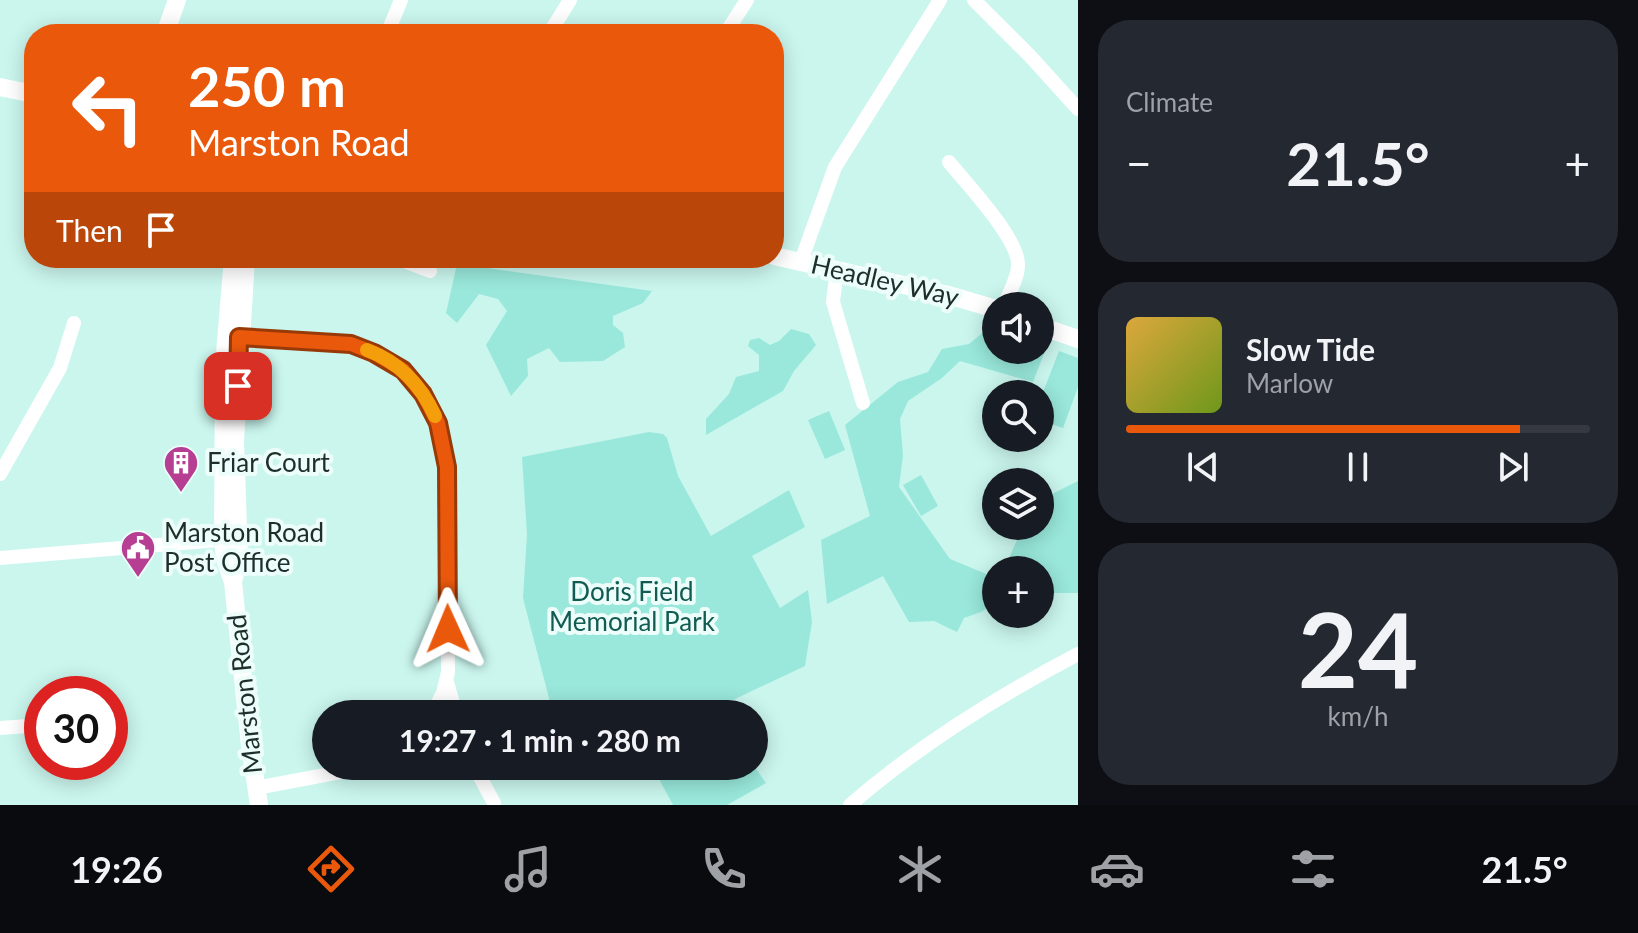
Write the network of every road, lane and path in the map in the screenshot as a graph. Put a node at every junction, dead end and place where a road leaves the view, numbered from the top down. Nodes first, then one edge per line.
1 (401, 0) edge
2 (570, 0) edge
3 (747, 0) edge
4 (940, 0) edge
5 (974, 0) edge
6 (391, 24) edge
7 (555, 24) edge
8 (731, 24) edge
9 (0, 87) edge
10 (24, 92) edge
11 (1078, 109) edge
12 (949, 162) dead end
13 (784, 258) edge
14 (801, 261) junction
15 (233, 268) edge
16 (245, 268) edge
17 (422, 268) edge
18 (837, 269) junction
19 (430, 271) dead end
20 (1009, 292) edge
21 (982, 305) edge
22 (74, 323) dead end
23 (1054, 331) edge
24 (239, 337) junction
25 (1078, 339) edge
26 (231, 366) junction
27 (863, 403) dead end
28 (0, 474) edge
29 (230, 538) junction
30 (0, 558) edge
31 (1078, 654) edge
32 (447, 682) junction
33 (439, 700) edge
34 (452, 700) edge
35 (24, 726) edge
36 (0, 728) edge
37 (318, 780) edge
38 (482, 780) edge
39 (257, 796) edge
40 (494, 803) dead end
41 (850, 805) edge

1 - 6 street
2 - 7 street
3 - 8 street
4 - 14 street
5 - 11 street
9 - 10 main road
12 - 20 street
13 - 14 main road, Headley Way
14 - 18 main road, Headley Way
15 - 26 main road, Marston Road
16 - 24 main road, Marston Road
17 - 19 street
18 - 21 main road, Headley Way
18 - 27 street
22 - 28 street
23 - 25 main road
24 - 26 main road, Marston Road
24 - 32 street
26 - 29 main road, Marston Road
29 - 30 street
29 - 39 main road, Marston Road
31 - 41 street
32 - 33 street
32 - 34 street
35 - 36 street
37 - 39 street
38 - 40 street

